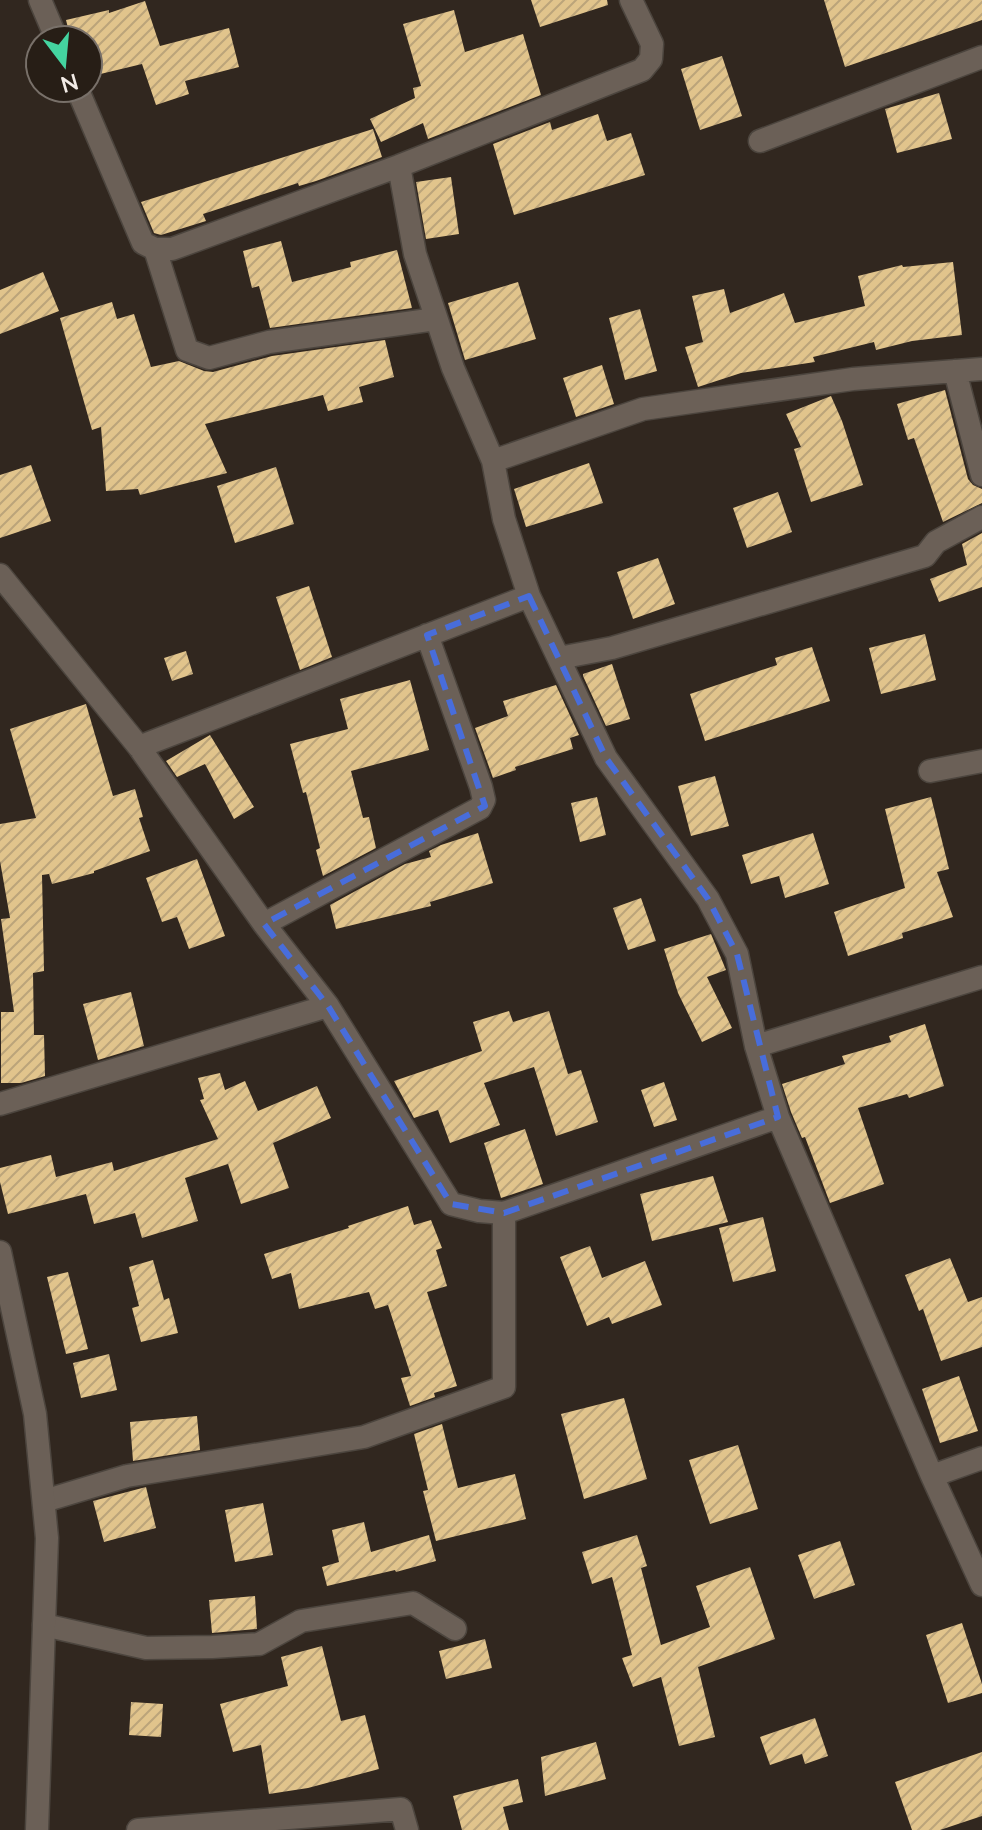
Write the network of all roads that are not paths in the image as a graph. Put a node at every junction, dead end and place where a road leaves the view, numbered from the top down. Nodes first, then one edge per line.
1 (40, 0) edge
2 (631, 0) edge
3 (50, 24) edge
4 (982, 57) edge
5 (84, 104) edge
6 (760, 141) dead end
7 (399, 166) junction
8 (155, 249) junction
9 (436, 319) junction
10 (982, 369) edge
11 (955, 371) junction
12 (493, 461) junction
13 (982, 475) edge
14 (982, 517) edge
15 (0, 575) edge
16 (529, 596) junction
17 (427, 635) junction
18 (559, 658) junction
19 (139, 747) junction
20 (982, 761) edge
21 (930, 771) dead end
22 (264, 924) junction
23 (982, 977) edge
24 (328, 1006) junction
25 (756, 1046) junction
26 (0, 1104) edge
27 (778, 1117) junction
28 (504, 1213) junction
29 (0, 1252) edge
30 (982, 1458) edge
31 (932, 1476) junction
32 (44, 1501) junction
33 (982, 1585) edge
34 (44, 1625) junction
35 (455, 1629) dead end
36 (37, 1830) edge
37 (138, 1830) edge
38 (407, 1830) edge

1 - 3 street
2 - 7 street
4 - 6 street
5 - 8 street
7 - 8 street
7 - 9 street
8 - 9 street
9 - 12 street
10 - 11 street
11 - 12 street
11 - 13 street
12 - 16 street
14 - 18 street
15 - 19 street
16 - 17 street
16 - 18 street
17 - 19 street
17 - 22 street
18 - 25 street
19 - 22 street
20 - 21 street
22 - 24 street
23 - 25 street
24 - 26 street
24 - 28 street
25 - 27 street
27 - 28 street
27 - 31 street
28 - 32 street
29 - 32 street
30 - 31 street
31 - 33 street
32 - 34 street
34 - 35 street
34 - 36 street
37 - 38 street

